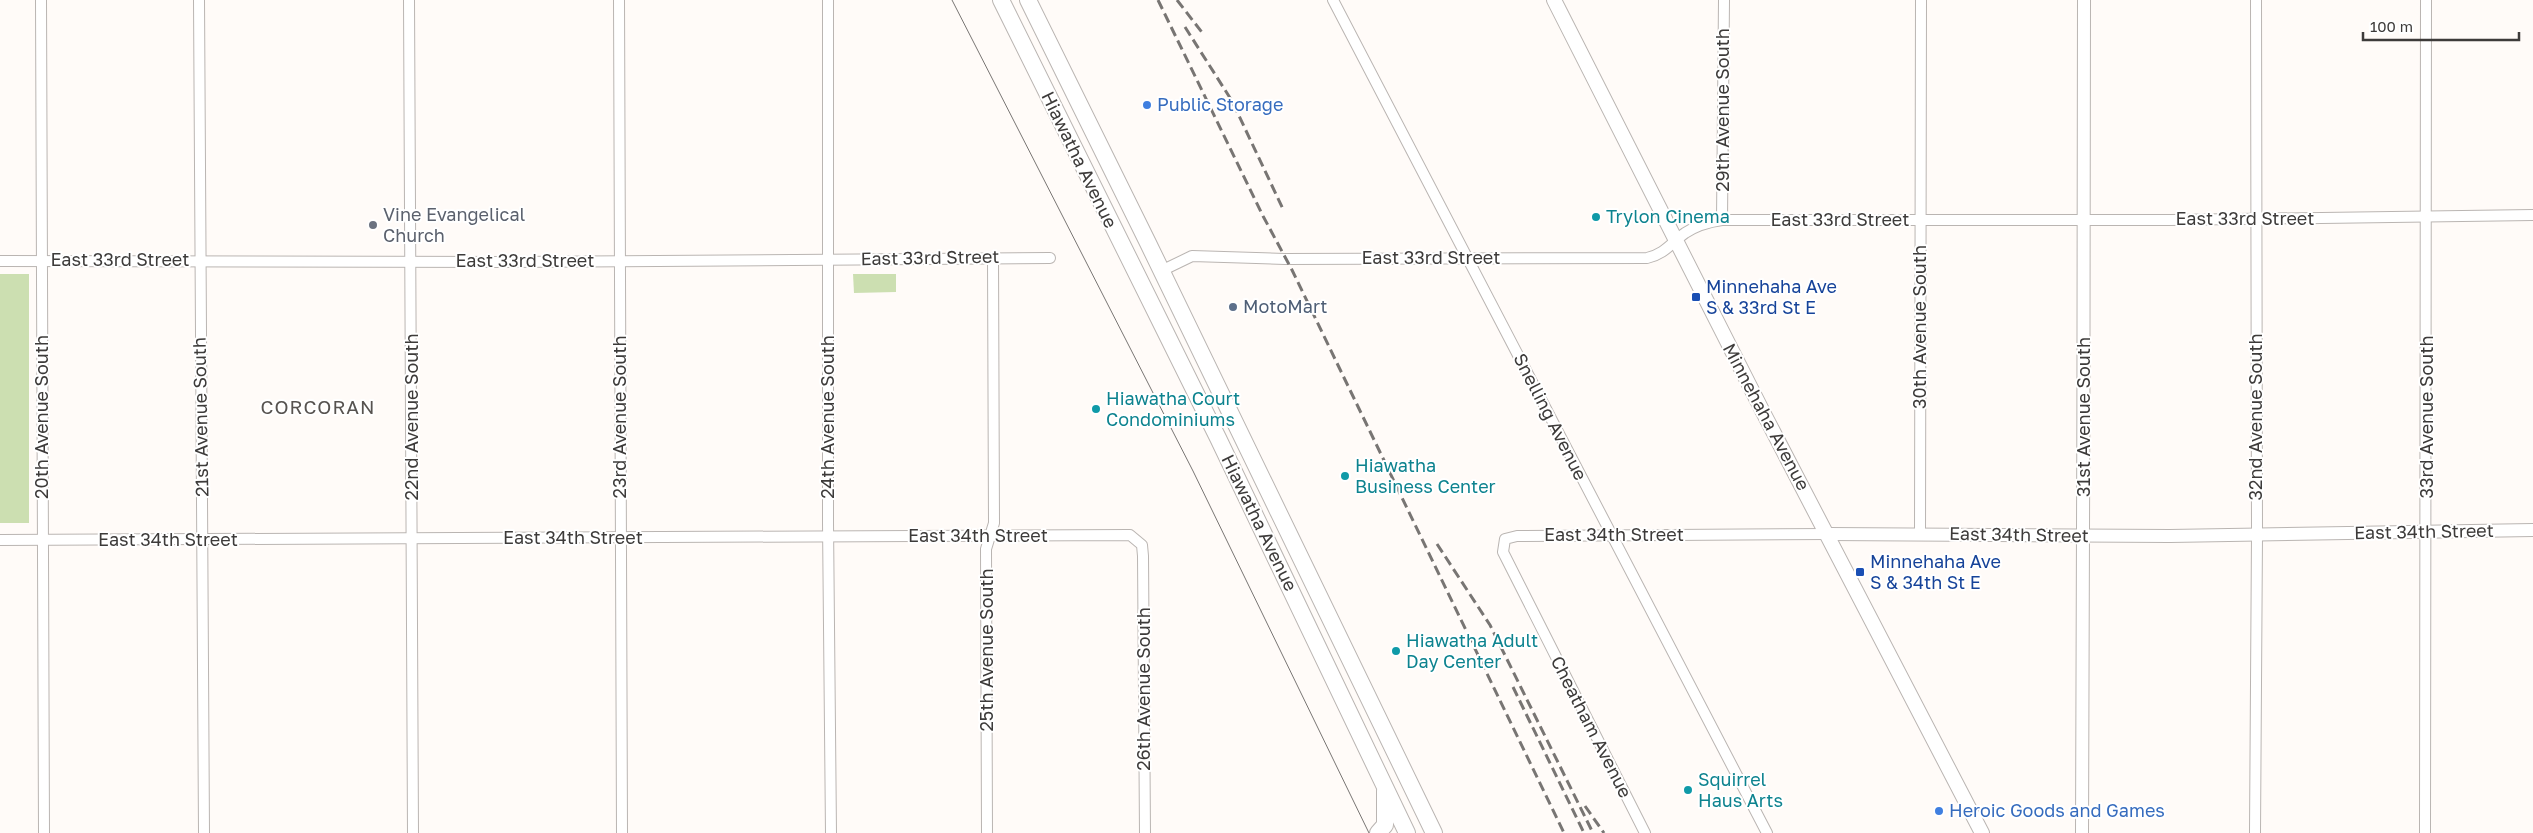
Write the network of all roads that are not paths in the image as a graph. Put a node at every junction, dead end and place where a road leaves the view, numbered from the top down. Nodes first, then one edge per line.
1 (41, 0) edge
2 (199, 0) edge
3 (409, 0) edge
4 (619, 0) edge
5 (828, 0) edge
6 (995, 0) edge
7 (1001, 0) edge
8 (1028, 0) edge
9 (1333, 0) edge
10 (1554, 0) edge
11 (1724, 0) edge
12 (1921, 0) edge
13 (2084, 0) edge
14 (2256, 0) edge
15 (2426, 0) edge
16 (1015, 30) junction
17 (2533, 215) edge
18 (2426, 218) junction
19 (2083, 219) junction
20 (2255, 219) junction
21 (1722, 220) junction
22 (1920, 220) junction
23 (1676, 242) junction
24 (993, 258) junction
25 (1050, 258) dead end
26 (1469, 258) junction
27 (828, 259) junction
28 (200, 260) junction
29 (0, 261) edge
30 (41, 261) junction
31 (410, 261) junction
32 (619, 261) junction
33 (1162, 272) junction
34 (2533, 530) edge
35 (2426, 533) junction
36 (1609, 534) junction
37 (1828, 534) junction
38 (1920, 534) junction
39 (2257, 535) junction
40 (829, 536) junction
41 (990, 536) junction
42 (2085, 536) junction
43 (412, 538) junction
44 (620, 538) junction
45 (1505, 539) joint
46 (0, 540) edge
47 (42, 540) junction
48 (203, 540) junction
49 (1142, 545) joint
50 (1383, 779) junction
51 (44, 833) edge
52 (204, 833) edge
53 (413, 833) edge
54 (622, 833) edge
55 (831, 833) edge
56 (987, 833) edge
57 (1145, 833) edge
58 (1378, 833) edge
59 (1408, 833) edge
60 (1434, 833) edge
61 (1645, 833) edge
62 (1767, 833) edge
63 (1982, 833) edge
64 (2082, 833) edge
65 (2255, 833) edge
66 (2425, 833) edge

1 - 30 street, 20th Avenue South
2 - 28 street, 21st Avenue South
3 - 31 street, 22nd Avenue South
4 - 32 street, 23rd Avenue South
5 - 27 street, 24th Avenue South
6 - 16 highway
7 - 16 highway, Hiawatha Avenue
8 - 33 highway, Hiawatha Avenue
9 - 26 street, Snelling Avenue
10 - 23 main road, Minnehaha Avenue
11 - 21 street, 29th Avenue South
12 - 22 street, 30th Avenue South
13 - 19 street, 31st Avenue South
14 - 20 street, 32nd Avenue South
15 - 18 street, 33rd Avenue South
16 - 50 highway, Hiawatha Avenue
17 - 18 street, East 33rd Street
18 - 20 street, East 33rd Street
18 - 35 street, 33rd Avenue South
19 - 20 street, East 33rd Street
19 - 22 street, East 33rd Street
19 - 42 street, 31st Avenue South
20 - 39 street, 32nd Avenue South
21 - 22 street, East 33rd Street
21 - 23 street, East 33rd Street
22 - 38 street, 30th Avenue South
23 - 26 street, East 33rd Street
23 - 37 main road, Minnehaha Avenue
24 - 25 street, East 33rd Street
24 - 27 street, East 33rd Street
24 - 41 street, 25th Avenue South
26 - 33 street, East 33rd Street
26 - 36 street, Snelling Avenue
27 - 32 street, East 33rd Street
27 - 40 street, 24th Avenue South
28 - 30 street, East 33rd Street
28 - 31 street, East 33rd Street
28 - 48 street, 21st Avenue South
29 - 30 street, East 33rd Street
30 - 47 street, 20th Avenue South
31 - 32 street, East 33rd Street
31 - 43 street, 22nd Avenue South
32 - 44 street, 23rd Avenue South
33 - 60 highway, Hiawatha Avenue
34 - 35 street, East 34th Street
35 - 39 street, East 34th Street
35 - 66 street, 33rd Avenue South
36 - 37 street, East 34th Street
36 - 45 street, East 34th Street
36 - 62 street, Snelling Avenue
37 - 38 street, East 34th Street
37 - 63 main road, Minnehaha Avenue
38 - 42 street, East 34th Street
39 - 42 street, East 34th Street
39 - 65 street, 32nd Avenue South
40 - 41 street, East 34th Street
40 - 44 street, East 34th Street
40 - 55 street, 24th Avenue South
41 - 49 street, East 34th Street
41 - 56 street, 25th Avenue South
42 - 64 street, 31st Avenue South
43 - 44 street, East 34th Street
43 - 48 street, East 34th Street
43 - 53 street, 22nd Avenue South
44 - 54 street, 23rd Avenue South
45 - 61 street, Cheatham Avenue
46 - 47 street, East 34th Street
47 - 48 street, East 34th Street
47 - 51 street, 20th Avenue South
48 - 52 street, 21st Avenue South
49 - 57 street, 26th Avenue South
50 - 58 highway
50 - 59 highway, Hiawatha Avenue

